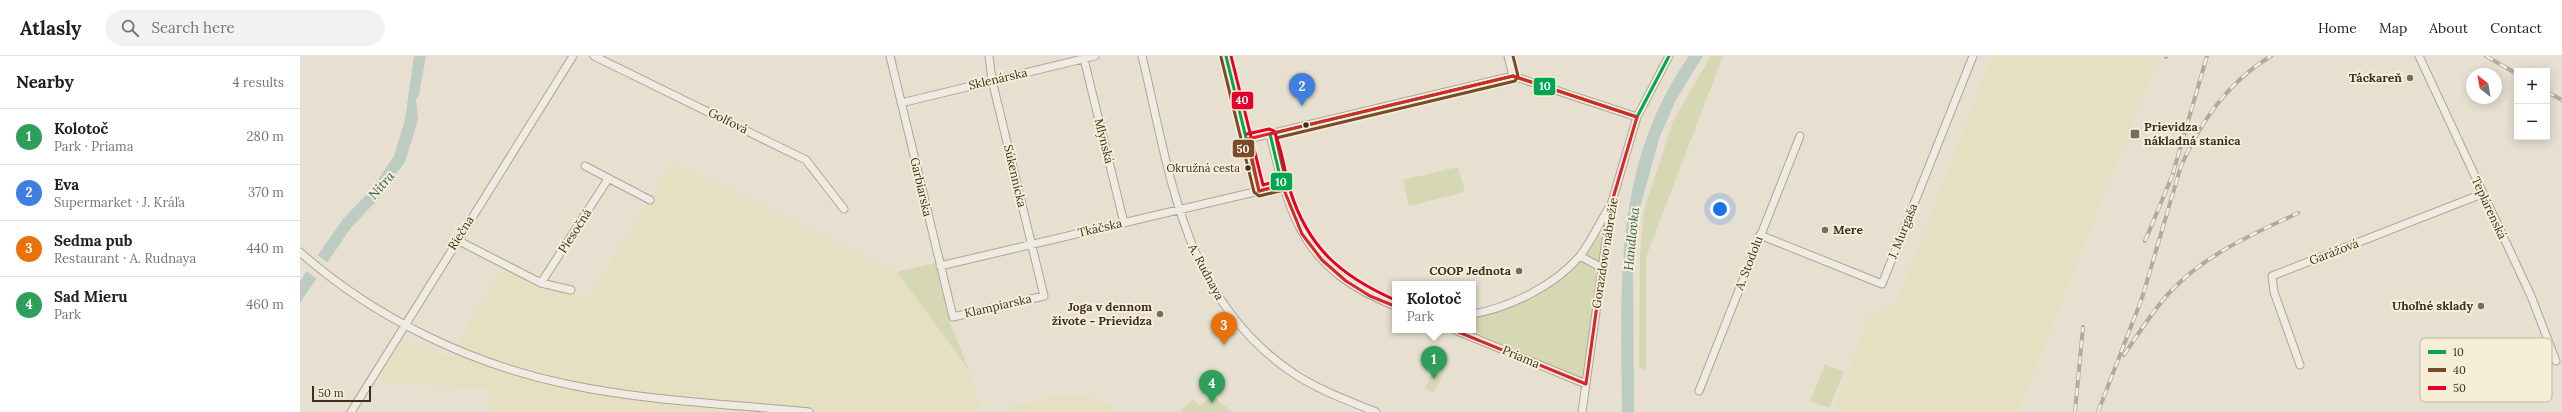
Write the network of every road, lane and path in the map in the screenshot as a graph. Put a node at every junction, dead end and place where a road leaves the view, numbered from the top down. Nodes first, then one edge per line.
1 (573, 56) edge
2 (594, 56) edge
3 (890, 56) edge
4 (989, 56) edge
5 (1095, 56) edge
6 (1142, 56) edge
7 (1226, 56) edge
8 (1508, 56) edge
9 (1669, 56) edge
10 (1973, 56) edge
11 (2419, 56) edge
12 (1084, 59) junction
13 (1513, 76) junction
14 (992, 80) junction
15 (901, 103) junction
16 (1637, 117) junction
17 (1270, 134) junction
18 (1800, 136) dead end
19 (1248, 139) junction
20 (584, 166) dead end
21 (608, 179) junction
22 (1282, 185) junction
23 (1259, 191) junction
24 (2482, 194) junction
25 (650, 200) dead end
26 (1611, 205) junction
27 (844, 208) dead end
28 (1179, 209) junction
29 (1124, 223) junction
30 (1760, 235) junction
31 (457, 240) junction
32 (1031, 244) junction
33 (300, 252) edge
34 (1580, 256) junction
35 (940, 266) junction
36 (1602, 268) junction
37 (541, 284) junction
38 (571, 290) dead end
39 (1044, 296) joint
40 (1392, 305) edge
41 (1476, 313) edge
42 (953, 317) joint
43 (404, 323) junction
44 (1463, 333) edge
45 (2547, 338) edge
46 (2552, 351) edge
47 (2556, 361) dead end
48 (2300, 364) dead end
49 (1586, 384) junction
50 (1699, 391) dead end
51 (350, 412) edge
52 (809, 412) edge
53 (1376, 412) edge
54 (1582, 412) edge

1 - 31 street, Riečna
2 - 27 street, Golfová
3 - 15 street, Garbiarska
4 - 14 street, Súkennícka
5 - 12 street, Sklenárska
6 - 28 street, A. Rudnaya
7 - 19 street
8 - 13 street
9 - 16 street, Gorazdovo nábrežie
10 - 30 street, J. Murgaša
11 - 24 street, Teplárenská
12 - 14 street, Sklenárska
12 - 29 street, Mlynská
13 - 16 street
13 - 17 street
14 - 15 street, Sklenárska
14 - 32 street, Súkennícka
15 - 35 street, Garbiarska
16 - 26 street, Gorazdovo nábrežie
17 - 19 street
17 - 22 street
18 - 30 street, A. Stodolu
19 - 23 street
20 - 21 street
21 - 25 street
21 - 37 street, Piesočná
22 - 23 street, Tkáčska
22 - 40 street
23 - 28 street, Tkáčska
24 - 45 street, Teplárenská
24 - 48 street, Garážová
26 - 34 street
26 - 36 street, Gorazdovo nábrežie
28 - 29 street, Tkáčska
28 - 53 street, A. Rudnaya
29 - 32 street, Tkáčska
30 - 50 street, A. Stodolu
31 - 37 street
31 - 43 street, Riečna
32 - 35 street, Tkáčska
32 - 39 street, Súkennícka
33 - 43 street
34 - 36 street
34 - 41 street
35 - 42 street, Garbiarska
36 - 49 street, Gorazdovo nábrežie
37 - 38 street
39 - 42 street, Klampiarska
43 - 51 street, Riečna
43 - 52 street
44 - 49 street, Priama
46 - 47 street, Teplárenská
49 - 54 street, Gorazdovo nábrežie

